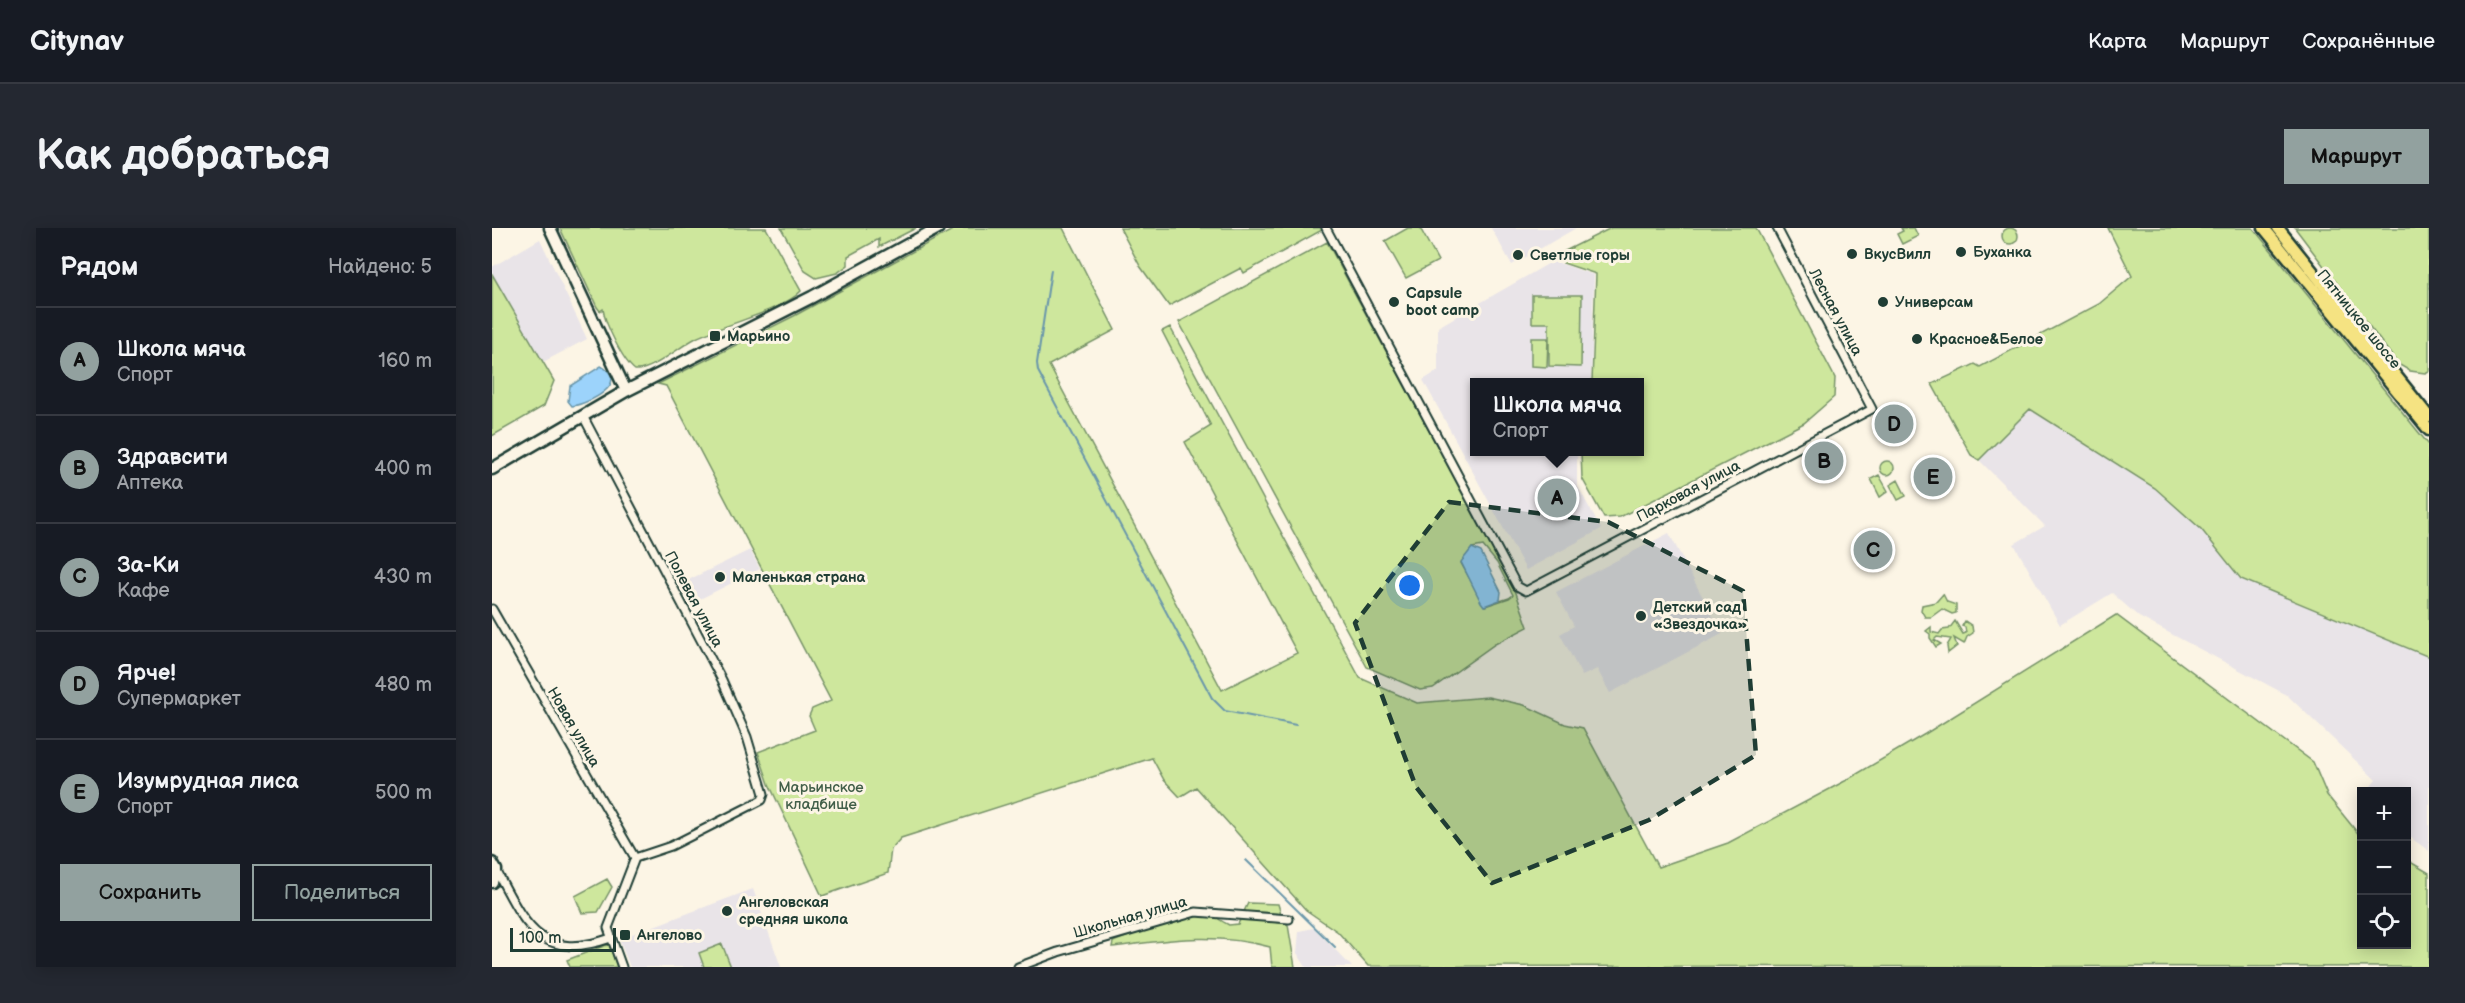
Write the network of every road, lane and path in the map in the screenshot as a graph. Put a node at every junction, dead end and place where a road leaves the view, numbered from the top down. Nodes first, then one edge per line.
1 (550, 228) edge
2 (938, 228) edge
3 (1326, 228) edge
4 (1777, 228) edge
5 (2264, 228) edge
6 (2278, 228) edge
7 (626, 391) junction
8 (1872, 409) joint
9 (583, 416) junction
10 (2429, 417) edge
11 (2429, 430) edge
12 (492, 469) edge
13 (492, 609) edge
14 (635, 858) junction
15 (494, 867) edge
16 (492, 882) edge
17 (1289, 919) dead end
18 (611, 938) junction
19 (622, 967) edge
20 (1018, 967) edge

1 - 7 street
2 - 7 street
3 - 8 street, Парковая улица
4 - 8 street, Лесная улица
5 - 11 main road, Пятницкое шоссе
6 - 10 main road, Пятницкое шоссе
7 - 9 street
9 - 12 street
9 - 14 street, Полевая улица
13 - 14 street, Новая улица
14 - 18 street
15 - 16 street
15 - 18 street
17 - 20 street, Школьная улица
18 - 19 street

